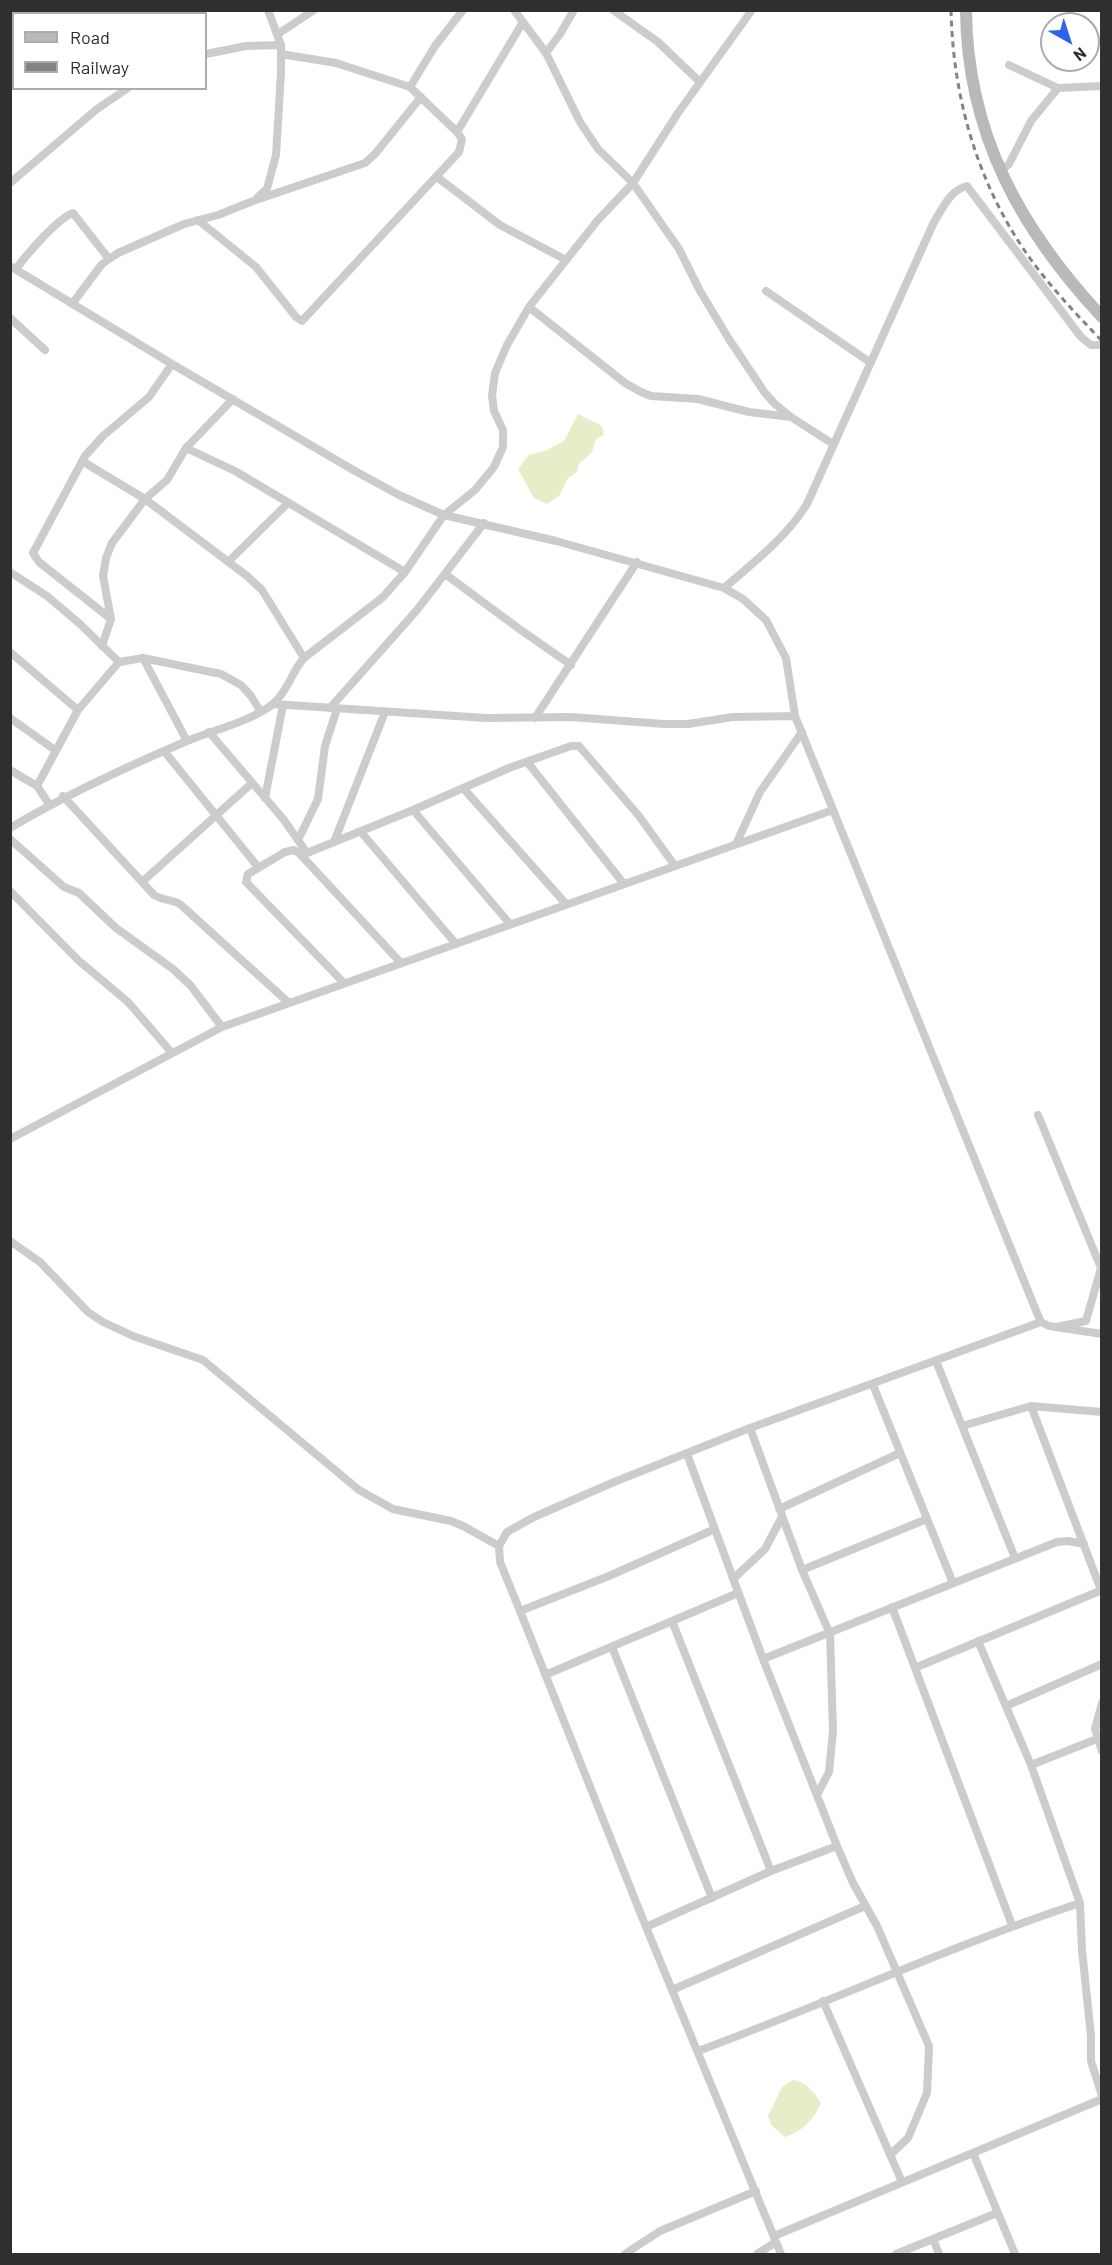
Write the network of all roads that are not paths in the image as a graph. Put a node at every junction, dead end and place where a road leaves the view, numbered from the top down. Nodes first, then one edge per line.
1 (268, 10) edge
2 (314, 10) edge
3 (463, 10) edge
4 (514, 10) edge
5 (574, 10) edge
6 (613, 10) edge
7 (752, 10) edge
8 (966, 10) edge
9 (524, 22) junction
10 (278, 34) junction
11 (281, 49) junction
12 (546, 53) junction
13 (207, 54) edge
14 (1009, 65) dead end
15 (700, 82) junction
16 (1101, 86) edge
17 (410, 87) junction
18 (1058, 88) junction
19 (125, 90) edge
20 (421, 97) junction
21 (457, 132) junction
22 (1001, 171) junction
23 (437, 177) junction
24 (10, 183) edge
25 (633, 183) junction
26 (253, 201) junction
27 (198, 220) junction
28 (109, 259) junction
29 (566, 260) junction
30 (13, 267) edge
31 (766, 291) dead end
32 (72, 304) junction
33 (529, 307) junction
34 (1101, 317) edge
35 (10, 318) edge
36 (1101, 345) edge
37 (45, 350) dead end
38 (871, 363) junction
39 (171, 364) junction
40 (233, 399) junction
41 (791, 417) junction
42 (833, 444) junction
43 (186, 448) junction
44 (82, 460) junction
45 (145, 499) junction
46 (288, 503) junction
47 (444, 514) junction
48 (484, 523) junction
49 (228, 562) junction
50 (637, 562) junction
51 (10, 572) edge
52 (405, 572) junction
53 (445, 574) junction
54 (724, 588) junction
55 (111, 619) junction
56 (102, 646) junction
57 (10, 652) edge
58 (143, 658) junction
59 (304, 658) junction
60 (119, 662) junction
61 (571, 665) junction
62 (278, 704) junction
63 (333, 708) junction
64 (78, 710) junction
65 (261, 712) junction
66 (385, 712) junction
67 (795, 716) junction
68 (10, 718) edge
69 (535, 718) junction
70 (209, 732) junction
71 (802, 732) junction
72 (187, 741) junction
73 (55, 750) junction
74 (164, 751) junction
75 (528, 763) junction
76 (10, 770) edge
77 (252, 783) junction
78 (37, 786) junction
79 (464, 789) junction
80 (63, 796) junction
81 (265, 798) junction
82 (49, 804) junction
83 (413, 810) junction
84 (833, 810) junction
85 (215, 815) junction
86 (10, 828) edge
87 (361, 832) junction
88 (10, 838) edge
89 (298, 840) junction
90 (334, 842) junction
91 (736, 844) junction
92 (303, 854) junction
93 (675, 866) junction
94 (258, 867) junction
95 (142, 882) junction
96 (624, 884) junction
97 (10, 891) edge
98 (566, 904) junction
99 (510, 924) junction
100 (456, 944) junction
101 (401, 963) junction
102 (344, 983) junction
103 (289, 1003) junction
104 (222, 1027) junction
105 (172, 1053) junction
106 (1038, 1115) dead end
107 (10, 1139) edge
108 (10, 1241) edge
109 (1041, 1322) junction
110 (1055, 1327) junction
111 (1101, 1334) edge
112 (936, 1361) junction
113 (873, 1384) junction
114 (1031, 1406) junction
115 (1101, 1412) edge
116 (962, 1426) junction
117 (750, 1428) junction
118 (900, 1453) junction
119 (687, 1454) junction
120 (781, 1513) junction
121 (927, 1519) junction
122 (715, 1529) junction
123 (1084, 1544) junction
124 (499, 1546) junction
125 (1015, 1558) junction
126 (802, 1570) junction
127 (733, 1579) junction
128 (953, 1583) junction
129 (1101, 1590) edge
130 (738, 1593) junction
131 (892, 1607) junction
132 (520, 1611) junction
133 (672, 1621) junction
134 (830, 1634) junction
135 (978, 1641) junction
136 (612, 1647) junction
137 (763, 1659) junction
138 (1101, 1664) edge
139 (916, 1667) junction
140 (545, 1675) junction
141 (1101, 1703) edge
142 (1006, 1706) junction
143 (1099, 1738) edge
144 (1101, 1751) edge
145 (1031, 1765) junction
146 (817, 1795) junction
147 (837, 1846) junction
148 (771, 1871) junction
149 (712, 1898) junction
150 (1080, 1903) junction
151 (865, 1905) junction
152 (1012, 1925) junction
153 (646, 1927) junction
154 (896, 1972) junction
155 (672, 1990) junction
156 (823, 2001) junction
157 (1101, 2041) edge
158 (1091, 2043) junction
159 (698, 2051) junction
160 (1101, 2098) edge
161 (973, 2153) junction
162 (890, 2155) junction
163 (902, 2182) junction
164 (756, 2191) junction
165 (998, 2213) junction
166 (775, 2239) junction
167 (933, 2239) junction
168 (624, 2254) edge
169 (757, 2254) edge
170 (781, 2254) edge
171 (896, 2254) edge
172 (939, 2254) edge
173 (1015, 2254) edge

1 - 10 street
2 - 10 street
3 - 17 street
4 - 9 street
5 - 12 street
6 - 15 street
7 - 15 street
8 - 22 street
9 - 12 street
9 - 21 street
10 - 11 street
11 - 13 street
11 - 17 street
11 - 26 street
12 - 25 street
14 - 18 street
15 - 25 street
16 - 18 street
17 - 20 street
18 - 22 street
19 - 24 street
20 - 21 street
20 - 26 street
21 - 23 street
22 - 34 street
23 - 27 street
23 - 29 street
25 - 29 street
25 - 41 street
26 - 27 street
27 - 28 street
28 - 30 street
28 - 32 street
29 - 33 street
30 - 32 street
31 - 38 street
32 - 39 street
33 - 41 street
33 - 47 street
35 - 37 street
36 - 38 street
38 - 42 street
39 - 40 street
39 - 44 street
40 - 43 street
40 - 47 street
41 - 42 street
42 - 54 street
43 - 45 street
43 - 46 street
44 - 45 street
44 - 55 street
45 - 49 street
45 - 55 street
46 - 49 street
46 - 52 street
47 - 48 street
47 - 52 street
48 - 50 street
48 - 53 street
49 - 59 street
50 - 54 street
50 - 61 street
51 - 56 street
52 - 59 street
53 - 61 street
53 - 63 street
54 - 67 street
55 - 56 street
56 - 60 street
57 - 64 street
58 - 60 street
58 - 65 street
58 - 72 street
59 - 62 street
60 - 64 street
61 - 69 street
62 - 63 street
62 - 65 street
62 - 81 street
63 - 66 street
63 - 89 street
64 - 73 street
65 - 70 street
66 - 69 street
66 - 90 street
67 - 69 street
67 - 71 street
68 - 73 street
70 - 72 street
70 - 77 street
71 - 84 street
71 - 91 street
72 - 74 street
73 - 78 street
74 - 80 street
74 - 85 street
75 - 79 street
75 - 93 street
75 - 96 street
76 - 78 street
77 - 81 street
77 - 85 street
78 - 82 street
79 - 83 street
79 - 98 street
80 - 82 street
80 - 95 street
81 - 89 street
82 - 86 street
83 - 87 street
83 - 99 street
84 - 91 street
84 - 109 street
85 - 94 street
85 - 95 street
87 - 90 street
87 - 100 street
88 - 104 street
89 - 92 street
90 - 92 street
91 - 93 street
92 - 94 street
92 - 101 street
93 - 96 street
94 - 102 street
95 - 103 street
96 - 98 street
97 - 105 street
98 - 99 street
99 - 100 street
100 - 101 street
101 - 102 street
102 - 103 street
103 - 104 street
104 - 105 street
105 - 107 street
106 - 110 street
108 - 124 street
109 - 110 street
109 - 112 street
110 - 111 street
112 - 113 street
112 - 116 street
113 - 117 street
113 - 118 street
114 - 115 street
114 - 116 street
114 - 123 street
116 - 125 street
117 - 119 street
117 - 120 street
118 - 120 street
118 - 121 street
119 - 122 street
119 - 124 street
120 - 126 street
120 - 127 street
121 - 126 street
121 - 128 street
122 - 127 street
122 - 132 street
123 - 125 street
123 - 129 street
124 - 132 street
125 - 128 street
126 - 134 street
127 - 130 street
128 - 131 street
129 - 135 street
130 - 133 street
130 - 137 street
131 - 134 street
131 - 139 street
132 - 140 street
133 - 136 street
133 - 148 street
134 - 137 street
134 - 146 street
135 - 139 street
135 - 142 street
136 - 140 street
136 - 149 street
137 - 146 street
138 - 142 street
139 - 152 street
140 - 153 street
141 - 143 street
142 - 145 street
143 - 144 street
143 - 145 street
145 - 150 street
146 - 147 street
147 - 148 street
147 - 151 street
148 - 149 street
149 - 153 street
150 - 152 street
150 - 158 street
151 - 154 street
151 - 155 street
152 - 154 street
153 - 155 street
154 - 156 street
154 - 162 street
155 - 159 street
156 - 159 street
156 - 162 street
157 - 158 street
158 - 160 street
159 - 164 street
160 - 161 street
161 - 163 street
161 - 165 street
162 - 163 street
163 - 166 street
164 - 166 street
164 - 168 street
165 - 167 street
165 - 173 street
166 - 169 street
166 - 170 street
167 - 171 street
167 - 172 street

